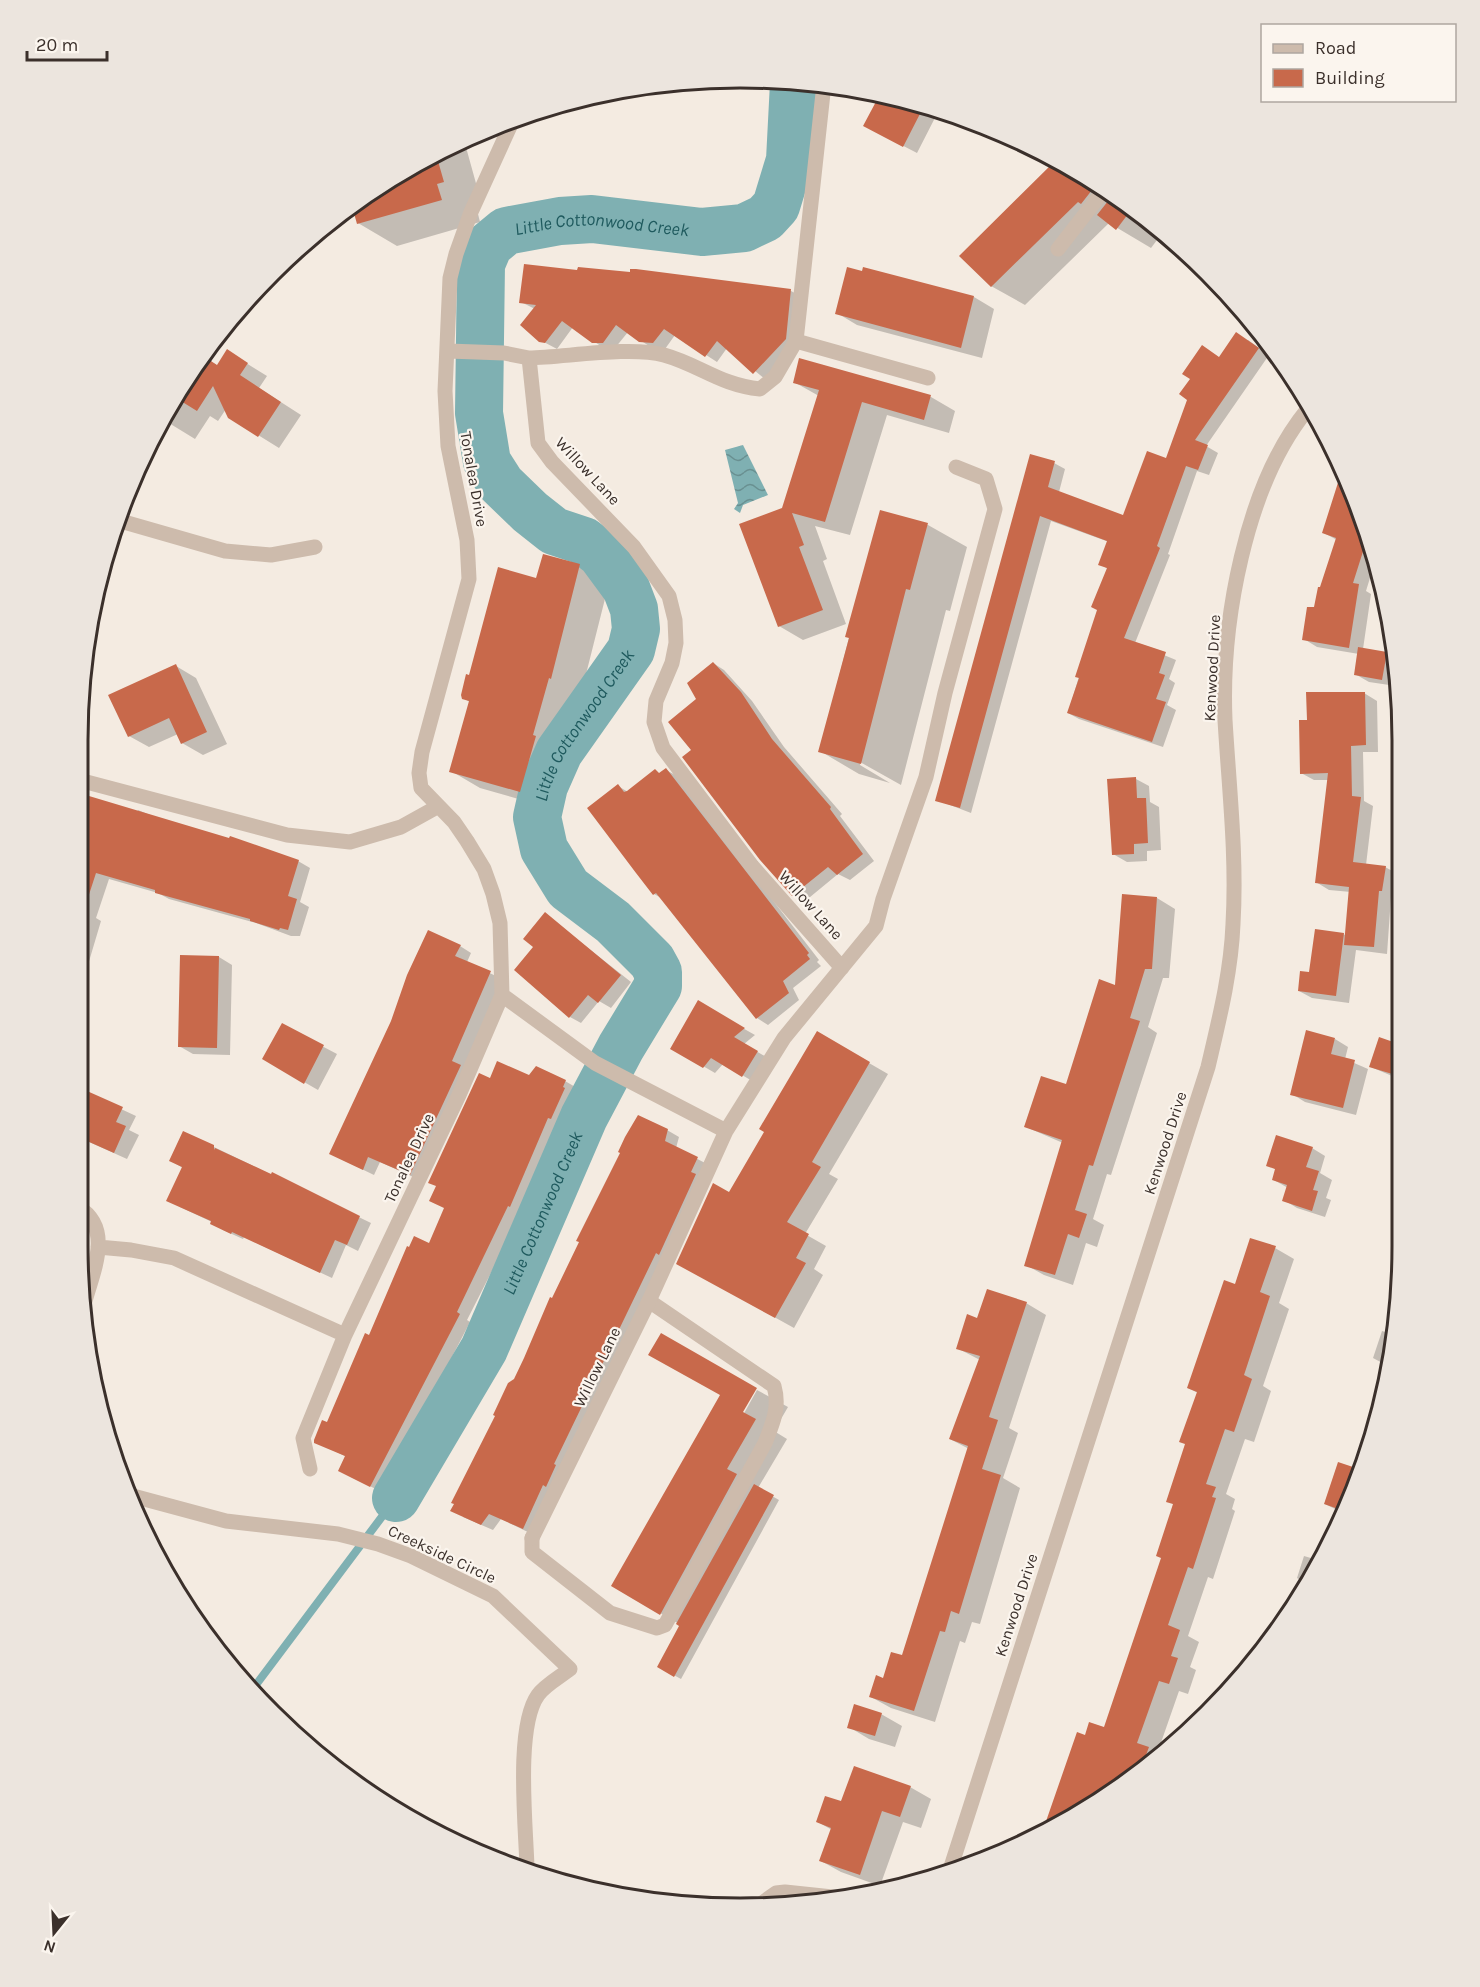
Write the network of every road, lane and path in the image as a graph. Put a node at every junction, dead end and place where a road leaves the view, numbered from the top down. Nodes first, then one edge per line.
1 (823, 94) edge
2 (508, 132) edge
3 (1099, 196) edge
4 (1058, 249) dead end
5 (796, 341) junction
6 (448, 351) junction
7 (530, 358) junction
8 (928, 378) dead end
9 (1304, 414) edge
10 (956, 467) dead end
11 (126, 523) edge
12 (315, 547) dead end
13 (88, 782) edge
14 (437, 807) junction
15 (842, 968) junction
16 (502, 995) junction
17 (726, 1131) junction
18 (88, 1212) edge
19 (98, 1248) junction
20 (90, 1282) edge
21 (649, 1301) junction
22 (345, 1335) junction
23 (310, 1469) dead end
24 (139, 1498) edge
25 (527, 1862) edge
26 (954, 1862) edge
27 (809, 1895) edge
28 (770, 1897) edge

1 - 5 street
2 - 6 street, Tonalea Drive
3 - 4 street
5 - 7 street
5 - 8 street
6 - 7 street
6 - 14 street, Tonalea Drive
7 - 15 street, Willow Lane
9 - 26 street, Kenwood Drive
10 - 15 street, Willow Lane
11 - 12 street
13 - 14 street
14 - 16 street, Tonalea Drive
15 - 17 street, Willow Lane
16 - 17 street
16 - 22 street, Tonalea Drive
17 - 21 street, Willow Lane
18 - 19 street
19 - 20 street
19 - 22 street
21 - 21 street, Willow Lane
22 - 23 street, Tonalea Drive
24 - 25 street, Creekside Circle
27 - 28 street

